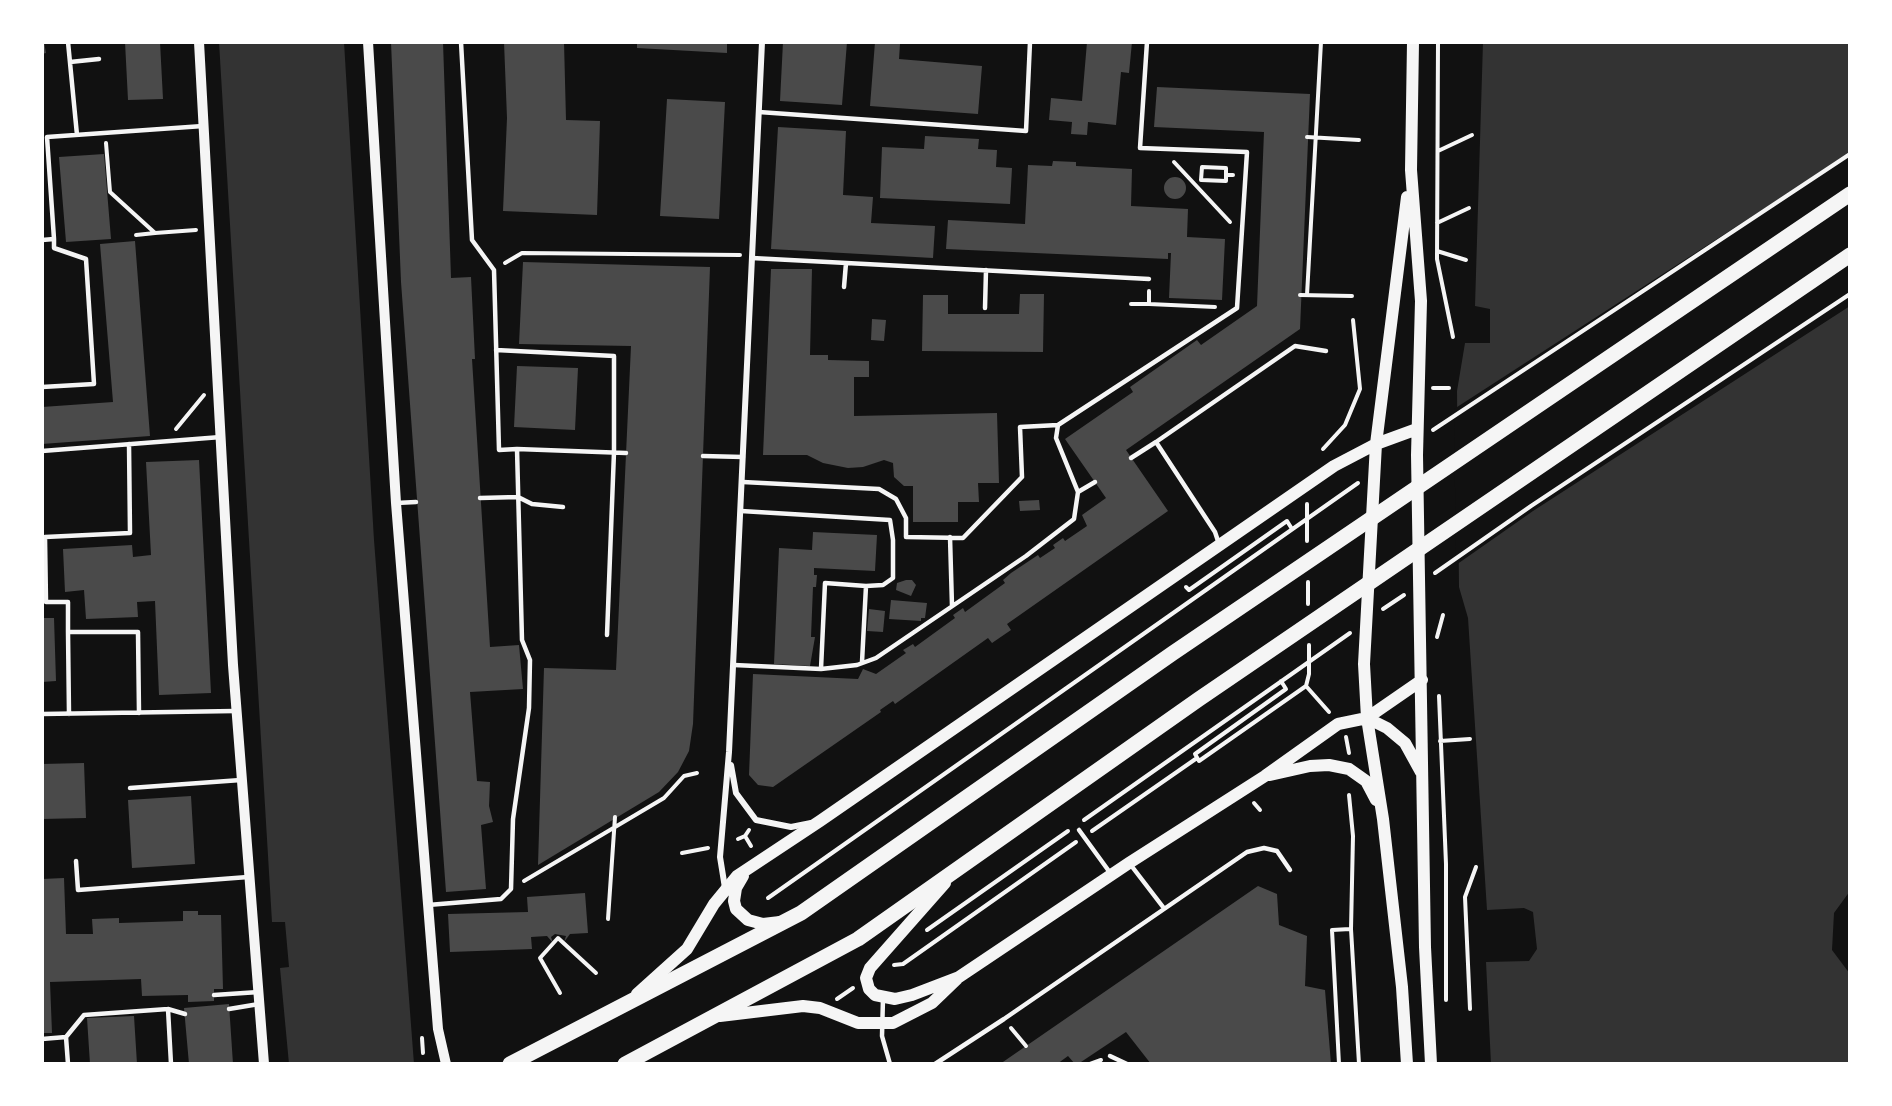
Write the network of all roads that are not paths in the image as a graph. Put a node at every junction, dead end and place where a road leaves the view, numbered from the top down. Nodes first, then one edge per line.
1 (68, 42) edge
2 (199, 42) edge
3 (368, 42) edge
4 (460, 42) edge
5 (762, 42) edge
6 (1030, 42) edge
7 (1147, 42) edge
8 (1413, 42) edge
9 (99, 59) dead end
10 (70, 62) junction
11 (759, 112) junction
12 (205, 125) junction
13 (77, 135) junction
14 (1411, 170) junction
15 (1850, 194) edge
16 (54, 239) junction
17 (42, 240) edge
18 (1850, 255) edge
19 (752, 256) junction
20 (846, 263) junction
21 (986, 270) junction
22 (1149, 279) road end
23 (844, 287) dead end
24 (985, 308) dead end
25 (495, 350) junction
26 (1326, 351) dead end
27 (42, 387) edge
28 (1058, 425) junction
29 (1422, 432) junction
30 (221, 437) junction
31 (1156, 442) junction
32 (129, 444) junction
33 (1376, 444) junction
34 (517, 449) junction
35 (42, 451) edge
36 (614, 452) junction
37 (626, 453) dead end
38 (703, 456) dead end
39 (743, 457) junction
40 (1131, 458) dead end
41 (743, 482) junction
42 (1095, 482) dead end
43 (1078, 492) junction
44 (518, 497) junction
45 (480, 498) dead end
46 (416, 502) dead end
47 (396, 503) junction
48 (563, 507) dead end
49 (741, 511) junction
50 (950, 537) junction
51 (1219, 545) junction
52 (44, 573) edge
53 (866, 586) junction
54 (952, 606) junction
55 (68, 632) junction
56 (607, 635) dead end
57 (862, 662) junction
58 (734, 665) junction
59 (821, 669) junction
60 (1422, 680) junction
61 (238, 711) junction
62 (139, 713) junction
63 (42, 714) edge
64 (69, 714) junction
65 (1367, 718) junction
66 (729, 752) junction
67 (1266, 776) junction
68 (244, 780) junction
69 (1424, 781) junction
70 (130, 788) dead end
71 (1383, 819) junction
72 (820, 822) junction
73 (1079, 830) dead end
74 (76, 861) dead end
75 (1129, 863) junction
76 (962, 864) junction
77 (755, 865) junction
78 (1290, 870) dead end
79 (1112, 875) junction
80 (251, 877) junction
81 (725, 888) junction
82 (428, 905) junction
83 (1163, 908) junction
84 (787, 921) junction
85 (959, 977) junction
86 (259, 992) junction
87 (214, 995) dead end
88 (883, 998) junction
89 (260, 1004) junction
90 (229, 1009) dead end
91 (168, 1010) junction
92 (614, 1011) junction
93 (185, 1014) dead end
94 (719, 1016) junction
95 (881, 1024) junction
96 (66, 1037) junction
97 (42, 1039) edge
98 (1110, 1056) dead end
99 (68, 1064) edge
100 (171, 1064) edge
101 (264, 1064) edge
102 (446, 1064) edge
103 (510, 1064) edge
104 (624, 1064) edge
105 (890, 1064) edge
106 (934, 1064) edge
107 (1127, 1064) edge
108 (1407, 1064) edge
109 (1431, 1064) edge

1 - 10 lane
2 - 12 street
3 - 47 street
4 - 25 lane
5 - 11 street
6 - 11 lane
7 - 28 lane
8 - 14 main road
9 - 10 lane
10 - 13 lane
11 - 19 street
12 - 13 lane
12 - 30 street
13 - 16 lane
14 - 29 main road
14 - 33 main road
15 - 84 main road
16 - 17 lane
16 - 27 lane
18 - 76 main road
19 - 20 lane
19 - 39 street
20 - 21 lane
20 - 23 lane
21 - 22 lane
21 - 24 lane
25 - 34 lane
25 - 36 lane
26 - 31 lane
28 - 43 lane
28 - 50 lane
29 - 33 main road
29 - 60 main road
30 - 32 lane
30 - 61 street
31 - 40 lane
31 - 51 lane
32 - 35 lane
32 - 52 lane
33 - 51 main road
33 - 65 main road
34 - 36 lane
34 - 44 lane
36 - 37 lane
36 - 56 lane
38 - 39 lane
39 - 41 street
41 - 49 street
41 - 50 lane
42 - 43 lane
43 - 54 lane
44 - 45 lane
44 - 48 lane
44 - 82 lane
46 - 47 lane
47 - 82 street
49 - 53 lane
49 - 58 street
50 - 54 lane
51 - 72 main road
52 - 55 lane
53 - 57 lane
53 - 59 lane
54 - 57 lane
55 - 62 lane
55 - 64 lane
57 - 59 lane
58 - 59 lane
58 - 66 street
60 - 65 main road
60 - 69 main road
61 - 62 lane
61 - 68 street
62 - 64 lane
63 - 64 lane
65 - 67 main road
65 - 69 main road
65 - 71 main road
66 - 72 street
66 - 81 street
67 - 71 main road
67 - 75 main road
68 - 70 lane
68 - 80 street
69 - 109 main road
71 - 108 main road
72 - 77 main road
73 - 79 lane
74 - 80 lane
75 - 79 main road
75 - 83 lane
76 - 88 main road
76 - 94 main road
77 - 81 main road
77 - 84 main road
78 - 83 lane
79 - 85 main road
80 - 86 street
81 - 92 main road
82 - 102 street
83 - 106 lane
84 - 92 main road
85 - 88 main road
85 - 95 main road
86 - 87 lane
86 - 89 street
88 - 95 lane
89 - 90 lane
89 - 101 street
91 - 93 lane
91 - 96 lane
91 - 100 lane
92 - 103 main road
94 - 95 main road
94 - 104 main road
95 - 105 lane
96 - 97 lane
96 - 99 lane
98 - 107 lane

